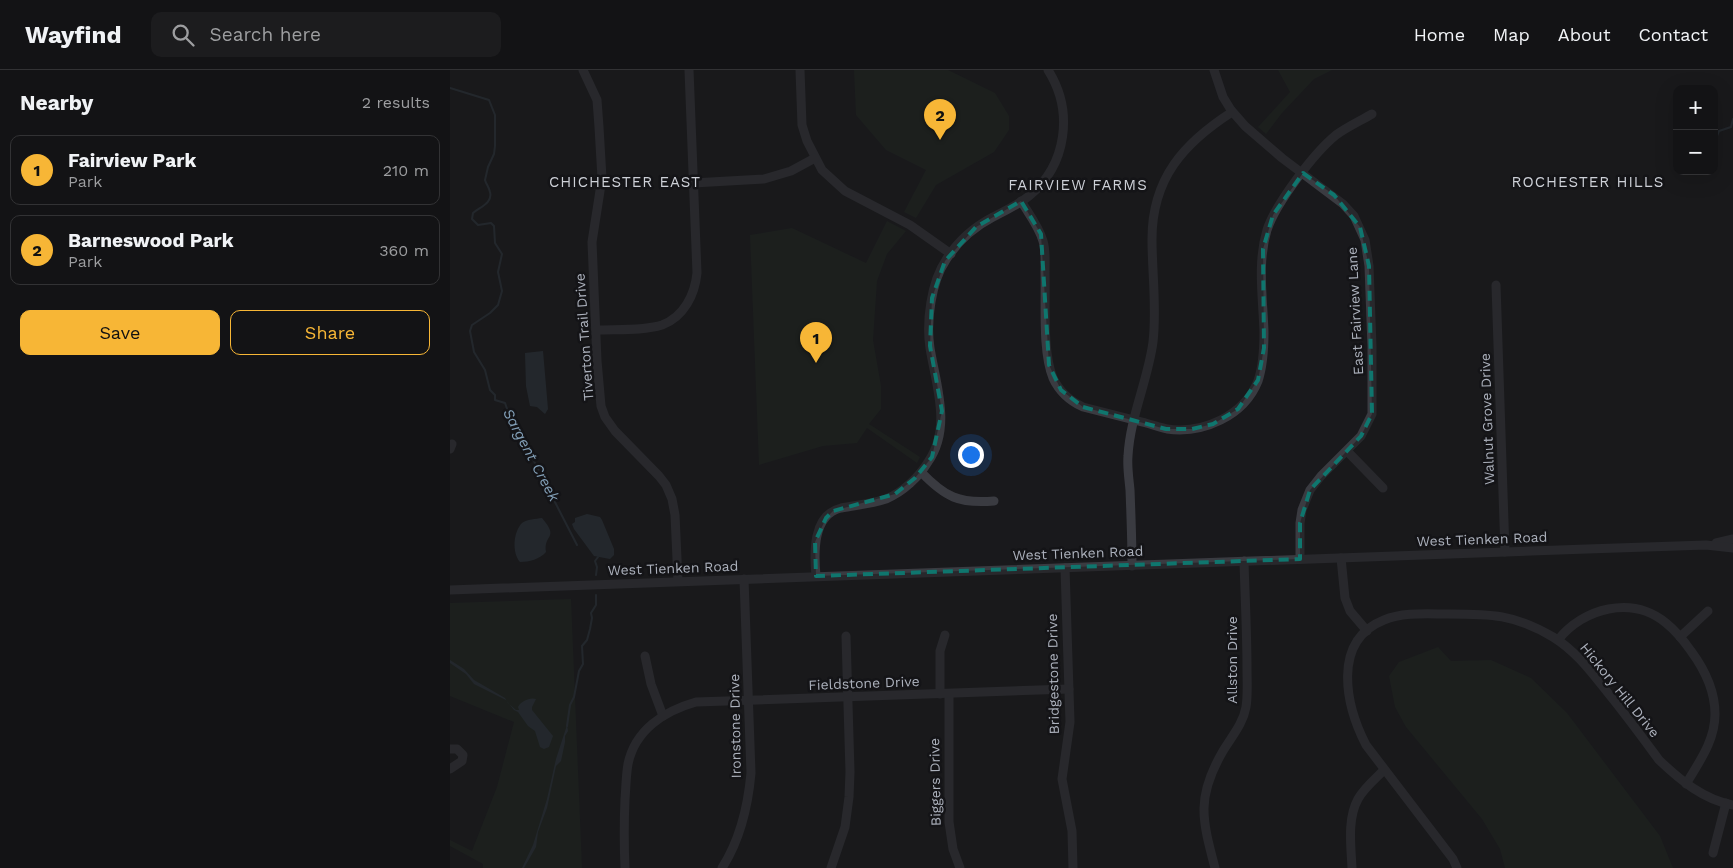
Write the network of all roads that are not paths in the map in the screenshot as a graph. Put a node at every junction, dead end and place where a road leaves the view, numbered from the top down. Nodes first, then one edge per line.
1 (583, 70) edge
2 (689, 70) edge
3 (800, 70) edge
4 (1048, 70) edge
5 (1214, 70) edge
6 (1232, 112) junction
7 (1372, 114) dead end
8 (815, 158) junction
9 (1303, 173) junction
10 (693, 183) junction
11 (1021, 201) junction
12 (951, 254) junction
13 (1496, 285) dead end
14 (596, 330) junction
15 (1134, 420) junction
16 (1347, 451) junction
17 (921, 472) junction
18 (1383, 488) dead end
19 (994, 501) dead end
20 (1733, 540) edge
21 (1706, 545) junction
22 (1733, 548) edge
23 (1506, 552) junction
24 (1341, 558) junction
25 (1300, 559) junction
26 (1244, 561) junction
27 (1132, 566) junction
28 (1064, 568) junction
29 (816, 576) junction
30 (744, 579) junction
31 (678, 581) junction
32 (450, 590) edge
33 (1708, 611) dead end
34 (1366, 631) junction
35 (944, 635) dead end
36 (846, 636) dead end
37 (1680, 637) junction
38 (1558, 640) junction
39 (645, 656) dead end
40 (1069, 689) junction
41 (944, 694) junction
42 (847, 697) junction
43 (750, 701) junction
44 (662, 716) junction
45 (450, 748) edge
46 (450, 769) edge
47 (1384, 770) junction
48 (1686, 784) junction
49 (1730, 804) edge
50 (1713, 853) dead end
51 (625, 868) edge
52 (722, 868) edge
53 (831, 868) edge
54 (960, 868) edge
55 (1073, 868) edge
56 (1216, 868) edge
57 (1352, 868) edge
58 (1458, 868) edge

1 - 14 street, Tiverton Trail Drive
2 - 10 street
3 - 8 street
4 - 11 street
5 - 6 street, East Fairview Lane
6 - 9 street, East Fairview Lane
6 - 15 street
7 - 9 street
8 - 10 street
8 - 12 street
9 - 15 street
9 - 16 street, East Fairview Lane
10 - 14 street
11 - 12 street
11 - 15 street
12 - 17 street
13 - 23 street, Walnut Grove Drive
14 - 31 street, Tiverton Trail Drive
15 - 27 street
16 - 18 street
16 - 25 street, East Fairview Lane
17 - 19 street
17 - 29 street
20 - 21 street, West Tienken Road
21 - 22 street, West Tienken Road
21 - 23 street, West Tienken Road
23 - 24 street, West Tienken Road
24 - 25 street, West Tienken Road
24 - 34 street
25 - 26 street, West Tienken Road
26 - 27 street, West Tienken Road
26 - 56 street, Allston Drive
27 - 28 street, West Tienken Road
28 - 29 street, West Tienken Road
28 - 40 street, Bridgestone Drive
29 - 30 street, West Tienken Road
30 - 31 street, West Tienken Road
30 - 43 street, Ironstone Drive
31 - 32 street, West Tienken Road
33 - 37 street
34 - 38 street, Hickory Hill Drive
34 - 47 street, Hickory Hill Drive
35 - 41 street, Biggers Drive
36 - 42 street
37 - 38 street
37 - 48 street
38 - 48 street, Hickory Hill Drive
39 - 44 street
40 - 41 street, Fieldstone Drive
40 - 55 street, Bridgestone Drive
41 - 42 street, Fieldstone Drive
41 - 54 street, Biggers Drive
42 - 43 street, Fieldstone Drive
42 - 53 street
43 - 44 street, Fieldstone Drive
43 - 52 street, Ironstone Drive
44 - 51 street, Fieldstone Drive
45 - 46 street
47 - 57 street
47 - 58 street, Hickory Hill Drive
48 - 49 street, Hickory Hill Drive
49 - 50 street

